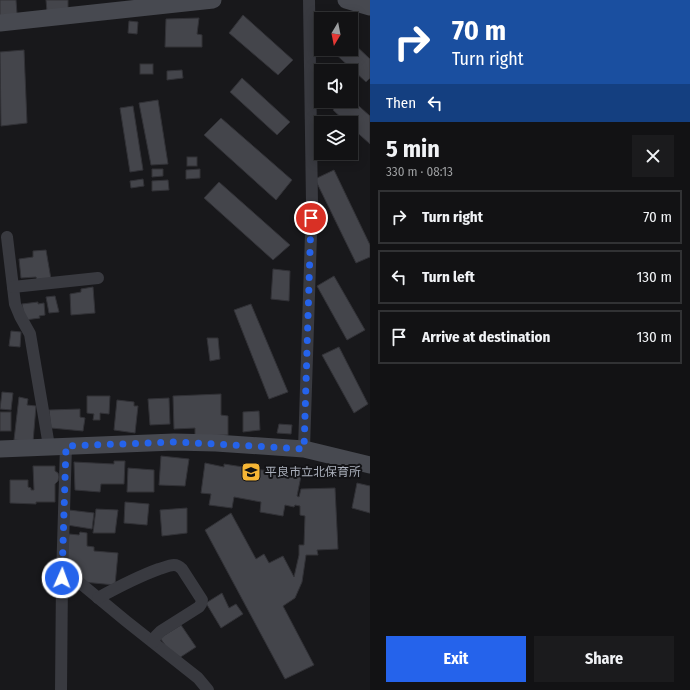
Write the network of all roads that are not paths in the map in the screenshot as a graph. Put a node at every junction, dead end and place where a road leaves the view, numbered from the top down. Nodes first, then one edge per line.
1 (213, 0) edge
2 (309, 0) edge
3 (346, 0) edge
4 (370, 6) edge
5 (0, 23) edge
6 (7, 237) dead end
7 (98, 278) dead end
8 (13, 287) junction
9 (49, 446) junction
10 (66, 446) junction
11 (0, 449) edge
12 (304, 449) junction
13 (370, 465) edge
14 (62, 568) junction
15 (98, 598) junction
16 (153, 642) junction
17 (61, 690) edge
18 (208, 690) edge

1 - 5 street
2 - 12 street
3 - 4 street
6 - 8 street
7 - 8 street
8 - 9 street
9 - 10 street
9 - 11 street
10 - 12 street
10 - 14 street
12 - 13 street
14 - 15 street
14 - 17 street
15 - 16 street
15 - 16 street
16 - 18 street

